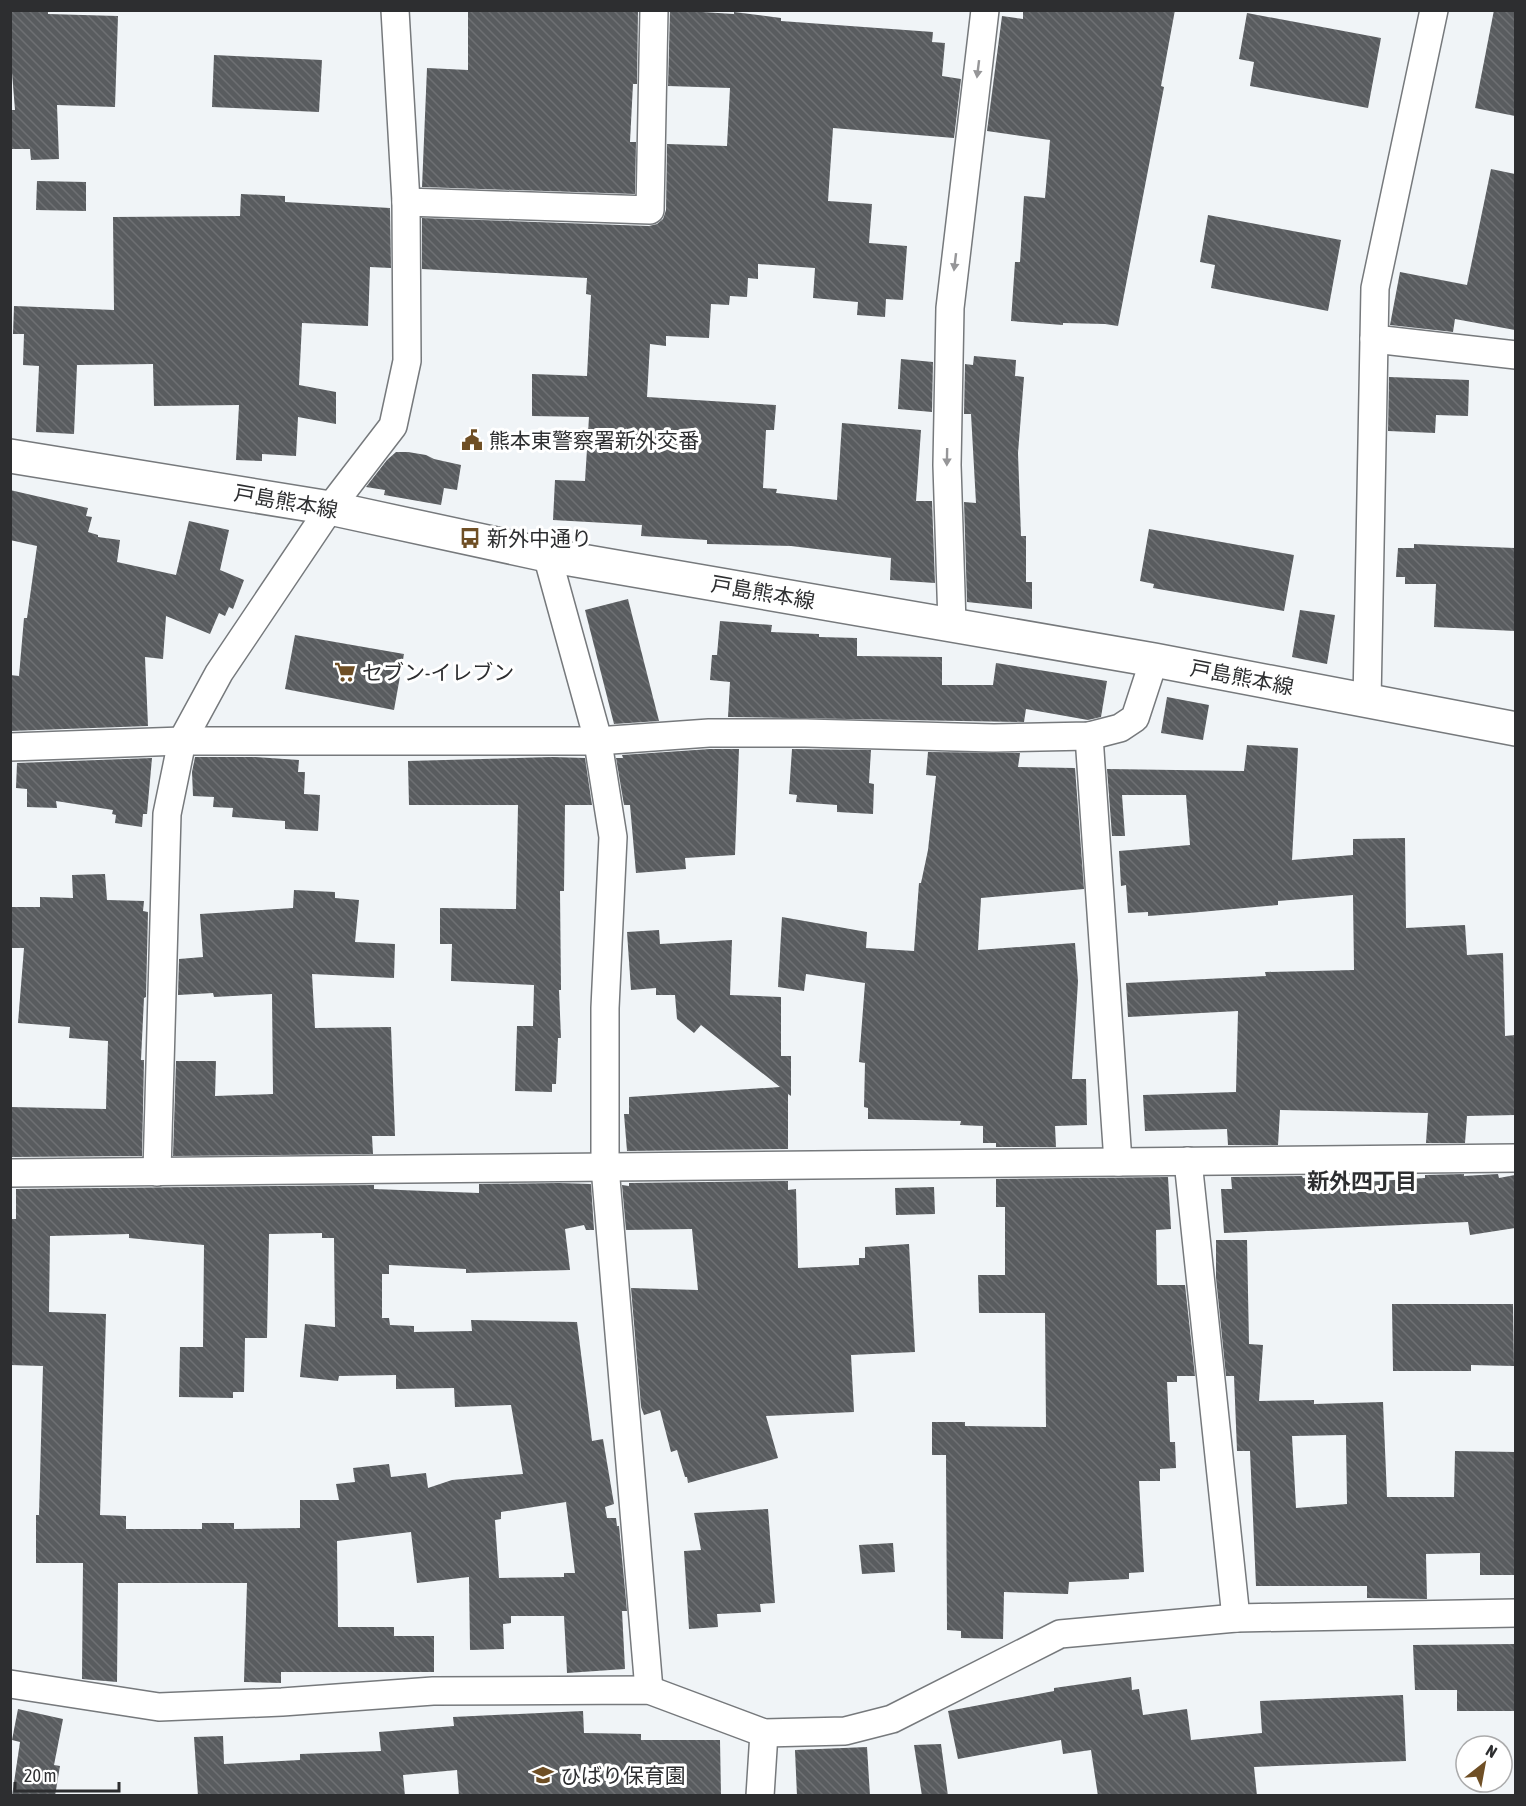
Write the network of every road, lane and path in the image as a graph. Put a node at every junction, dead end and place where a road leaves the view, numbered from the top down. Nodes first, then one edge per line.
1 (395, 10) edge
2 (654, 10) edge
3 (985, 10) edge
4 (1434, 10) edge
5 (406, 202) junction
6 (1374, 339) junction
7 (1515, 355) edge
8 (10, 456) edge
9 (330, 508) junction
10 (547, 555) junction
11 (952, 624) junction
12 (1154, 660) junction
13 (1367, 702) junction
14 (1515, 729) edge
15 (1089, 736) junction
16 (182, 741) junction
17 (597, 741) junction
18 (10, 747) edge
19 (1515, 1158) edge
20 (1188, 1161) junction
21 (1118, 1162) junction
22 (605, 1167) junction
23 (158, 1172) junction
24 (10, 1173) edge
25 (1515, 1613) edge
26 (1236, 1618) junction
27 (10, 1684) edge
28 (649, 1690) junction
29 (764, 1733) junction
30 (760, 1796) edge

1 - 5 street
2 - 5 street
3 -> 11 street
4 - 6 street
5 - 9 street
6 - 7 street
6 - 13 street
8 - 9 main road, 戸島熊本線
9 - 10 main road, 戸島熊本線
9 - 16 street
10 - 11 main road, 戸島熊本線
10 - 17 street
11 - 12 main road, 戸島熊本線
12 - 13 main road, 戸島熊本線
12 - 15 street
13 - 14 main road, 戸島熊本線
15 - 17 street
15 - 21 street
16 - 17 street
16 - 18 street
16 - 23 street
17 - 22 street
19 - 20 street
20 - 21 street
20 - 26 street
21 - 22 street
22 - 23 street
22 - 28 street
23 - 24 street
25 - 26 street
26 - 29 street
27 - 28 street
28 - 29 street
29 - 30 street

